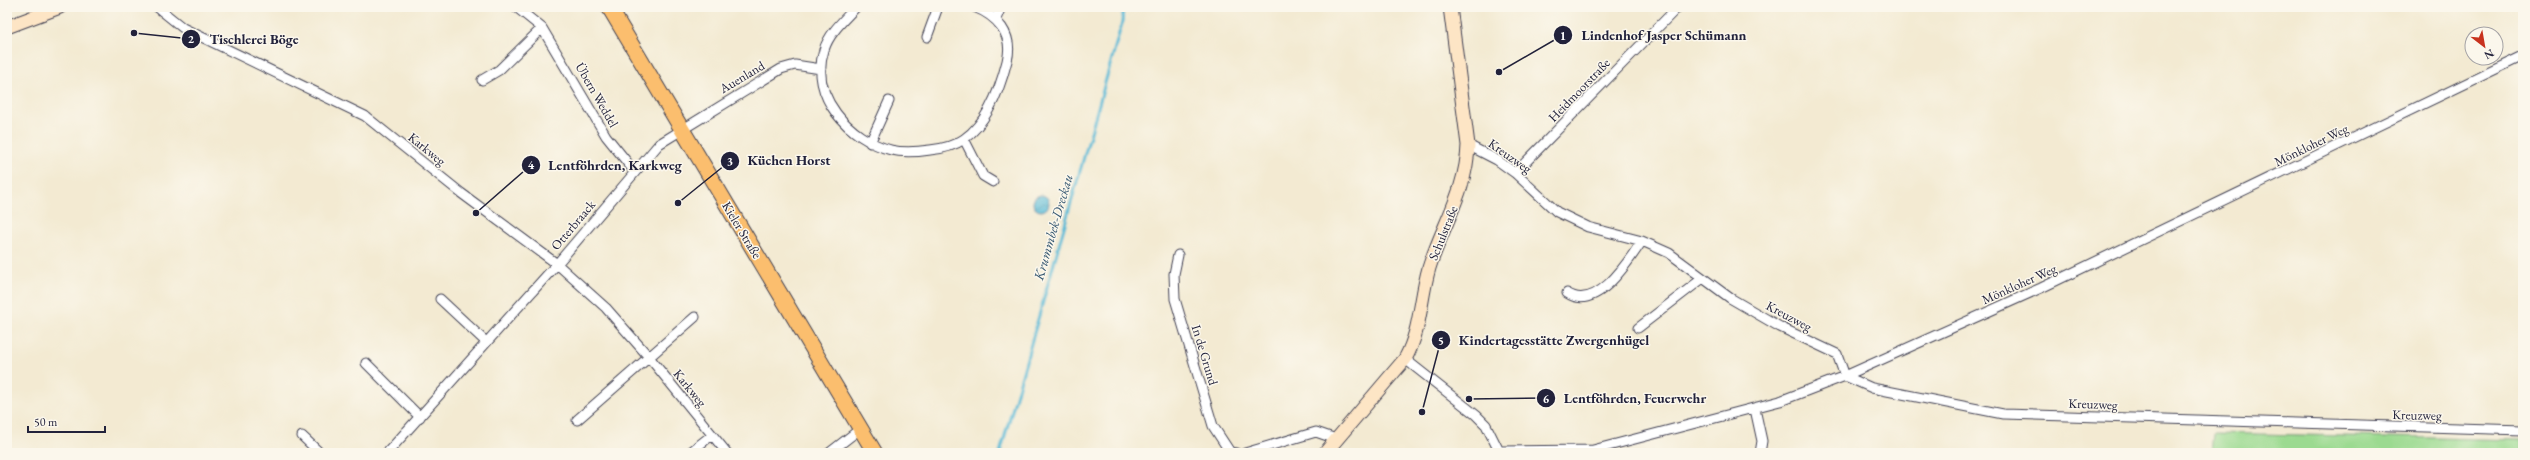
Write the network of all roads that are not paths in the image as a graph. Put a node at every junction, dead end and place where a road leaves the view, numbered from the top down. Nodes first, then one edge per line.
1 (157, 7) edge
2 (516, 7) edge
3 (609, 7) edge
4 (856, 7) edge
5 (938, 7) edge
6 (974, 7) edge
7 (1001, 7) edge
8 (1450, 7) edge
9 (1678, 7) edge
10 (57, 8) edge
11 (996, 18) junction
12 (7, 27) edge
13 (542, 28) junction
14 (927, 37) dead end
15 (2523, 56) edge
16 (821, 69) junction
17 (482, 80) dead end
18 (889, 101) dead end
19 (682, 129) junction
20 (964, 139) junction
21 (870, 143) junction
22 (1468, 145) junction
23 (635, 172) junction
24 (1515, 173) junction
25 (993, 182) dead end
26 (1642, 241) junction
27 (1178, 255) dead end
28 (557, 264) junction
29 (1703, 278) junction
30 (1567, 293) dead end
31 (440, 299) dead end
32 (696, 317) dead end
33 (1638, 328) dead end
34 (486, 342) junction
35 (648, 357) junction
36 (1405, 359) junction
37 (366, 363) dead end
38 (1845, 376) junction
39 (1755, 409) junction
40 (420, 417) junction
41 (577, 420) dead end
42 (860, 429) junction
43 (2523, 430) edge
44 (712, 435) junction
45 (302, 436) dead end
46 (1336, 439) junction
47 (1499, 452) edge
48 (320, 453) edge
49 (387, 453) edge
50 (689, 453) edge
51 (727, 453) edge
52 (829, 453) edge
53 (875, 453) edge
54 (1236, 453) edge
55 (1245, 453) edge
56 (1325, 453) edge
57 (1760, 453) edge

1 - 28 street, Karkweg
2 - 13 street, Übern Weddel
3 - 19 main road, Kieler Straße
4 - 16 street
5 - 14 street
6 - 11 street
7 - 11 street
8 - 22 street, Schulstraße
9 - 24 street, Heidmoorstraße
10 - 12 street
11 - 20 street
13 - 17 street
13 - 23 street, Übern Weddel
15 - 38 street, Mönkloher Weg
16 - 19 street, Auenland
16 - 21 street
18 - 21 street
19 - 23 street, Otterbraack
19 - 42 main road, Kieler Straße
20 - 21 street
20 - 25 street
22 - 24 street, Kreuzweg
22 - 36 street, Schulstraße
23 - 28 street, Otterbraack
24 - 26 street, Kreuzweg
26 - 29 street, Kreuzweg
26 - 30 street
27 - 54 street, In de Grund
28 - 34 street, Otterbraack
28 - 35 street, Karkweg
29 - 33 street
29 - 38 street, Kreuzweg
31 - 34 street
32 - 35 street
34 - 40 street, Otterbraack
35 - 41 street
35 - 44 street, Karkweg
36 - 46 street, Schulstraße
36 - 47 street
37 - 40 street
38 - 39 street, Mönkloher Weg
38 - 43 street, Kreuzweg
39 - 47 street, Mönkloher Weg
39 - 57 street
40 - 49 street, Otterbraack
42 - 52 street
42 - 53 main road, Kieler Straße
44 - 50 street
44 - 51 street, Karkweg
45 - 48 street
46 - 55 street
46 - 56 street, Schulstraße

